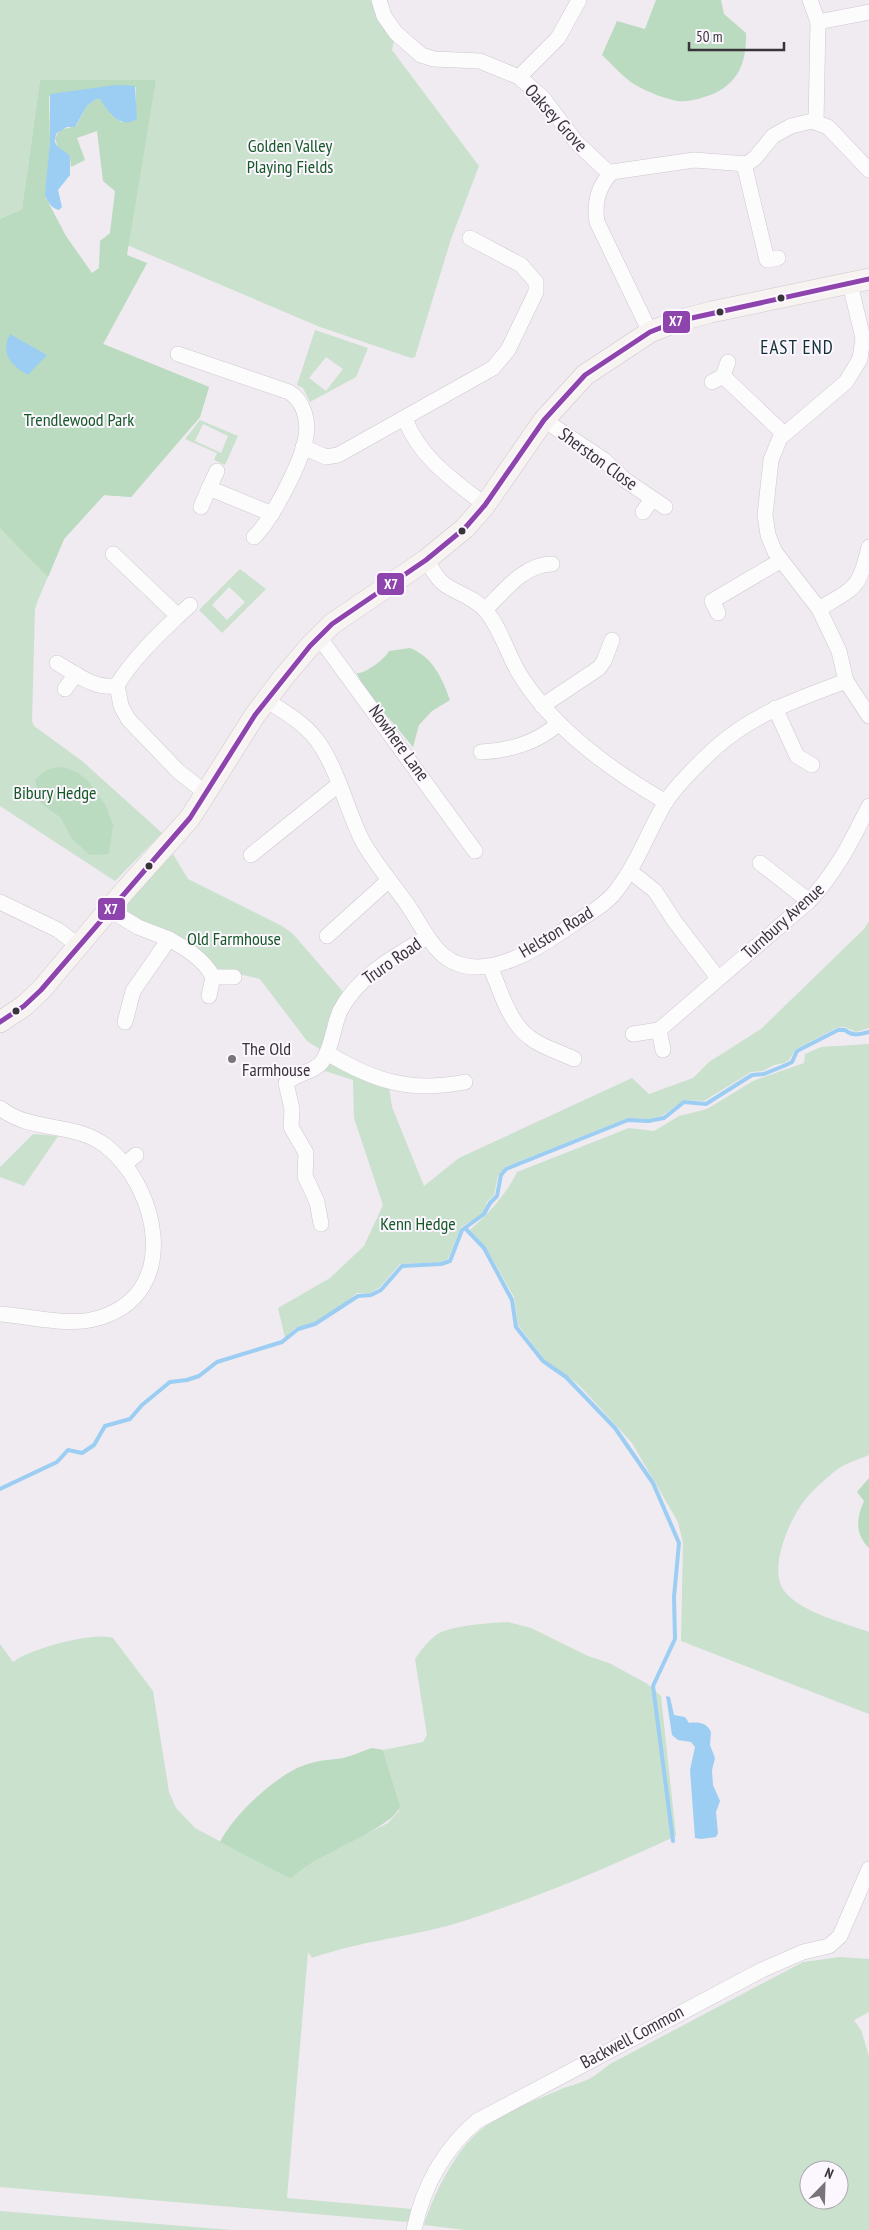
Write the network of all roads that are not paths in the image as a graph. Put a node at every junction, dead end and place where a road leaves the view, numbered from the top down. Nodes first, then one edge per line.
1 (379, 0) edge
2 (579, 0) edge
3 (810, 0) edge
4 (869, 12) edge
5 (818, 22) junction
6 (519, 77) junction
7 (816, 122) junction
8 (744, 164) junction
9 (869, 170) edge
10 (610, 174) junction
11 (470, 238) dead end
12 (778, 258) dead end
13 (859, 282) edge
14 (650, 332) junction
15 (866, 343) edge
16 (178, 354) dead end
17 (721, 373) dead end
18 (405, 419) junction
19 (544, 420) junction
20 (783, 433) junction
21 (303, 447) junction
22 (217, 471) dead end
23 (210, 488) junction
24 (485, 505) junction
25 (201, 507) dead end
26 (644, 512) dead end
27 (272, 514) junction
28 (254, 537) dead end
29 (869, 547) edge
30 (113, 554) dead end
31 (426, 560) junction
32 (542, 560) dead end
33 (780, 561) junction
34 (190, 605) dead end
35 (819, 609) junction
36 (485, 610) junction
37 (718, 613) dead end
38 (178, 616) junction
39 (319, 637) junction
40 (612, 640) dead end
41 (58, 663) dead end
42 (76, 674) junction
43 (846, 681) junction
44 (118, 685) junction
45 (65, 689) dead end
46 (863, 695) edge
47 (266, 700) junction
48 (542, 706) junction
49 (775, 708) junction
50 (869, 716) edge
51 (560, 724) junction
52 (481, 752) dead end
53 (812, 765) dead end
54 (338, 785) junction
55 (207, 794) junction
56 (666, 802) junction
57 (869, 806) edge
58 (475, 851) dead end
59 (251, 856) dead end
60 (760, 863) dead end
61 (630, 871) junction
62 (389, 880) junction
63 (809, 901) junction
64 (0, 902) edge
65 (110, 910) junction
66 (327, 936) dead end
67 (427, 936) junction
68 (169, 939) junction
69 (80, 947) junction
70 (490, 966) junction
71 (213, 977) junction
72 (234, 977) dead end
73 (718, 978) junction
74 (209, 996) dead end
75 (0, 1022) edge
76 (125, 1022) dead end
77 (659, 1030) junction
78 (633, 1034) dead end
79 (663, 1050) dead end
80 (327, 1054) junction
81 (574, 1059) dead end
82 (465, 1082) dead end
83 (0, 1108) edge
84 (136, 1155) dead end
85 (124, 1165) junction
86 (321, 1224) dead end
87 (0, 1314) edge
88 (869, 1869) edge
89 (414, 2230) edge

1 - 6 street, Oaksey Grove
2 - 6 street
3 - 5 street
4 - 5 street
5 - 7 street
6 - 10 street, Oaksey Grove
7 - 8 street
7 - 9 street
8 - 10 street
8 - 12 street
10 - 14 street
11 - 18 street
13 - 14 street
13 - 15 street
14 - 19 street
15 - 20 street
16 - 21 street
17 - 20 street
18 - 21 street
18 - 24 street
19 - 24 street
19 - 26 street, Sherston Close
20 - 33 street
21 - 27 street
22 - 23 street
23 - 25 street
23 - 27 street
24 - 31 street
27 - 28 street
29 - 35 street
30 - 38 street
31 - 36 street
31 - 39 street
32 - 36 street
33 - 35 street
33 - 37 street
34 - 38 street
35 - 43 street
36 - 48 street
38 - 44 street
39 - 47 street
39 - 58 street, Nowhere Lane
40 - 48 street
41 - 42 street
42 - 44 street
42 - 45 street
43 - 46 street
43 - 49 street, Helston Road
44 - 55 street
46 - 50 street
47 - 54 street, Helston Road
47 - 55 street
48 - 51 street
49 - 53 street
49 - 56 street, Helston Road
51 - 52 street
51 - 56 street
54 - 59 street
54 - 62 street, Helston Road
55 - 65 street
56 - 61 street, Helston Road
57 - 63 street, Turnbury Avenue
60 - 63 street
61 - 70 street, Helston Road
61 - 73 street
62 - 66 street
62 - 67 street, Helston Road
63 - 73 street, Turnbury Avenue
64 - 69 street
65 - 68 street
65 - 69 street
67 - 70 street, Helston Road
67 - 80 street, Truro Road
68 - 71 street
68 - 76 street
69 - 75 street
70 - 81 street
71 - 72 street
71 - 74 street
73 - 77 street, Turnbury Avenue
77 - 78 street
77 - 79 street
80 - 82 street
80 - 86 street, Truro Road
83 - 85 street
84 - 85 street
85 - 87 street
88 - 89 street, Backwell Common

